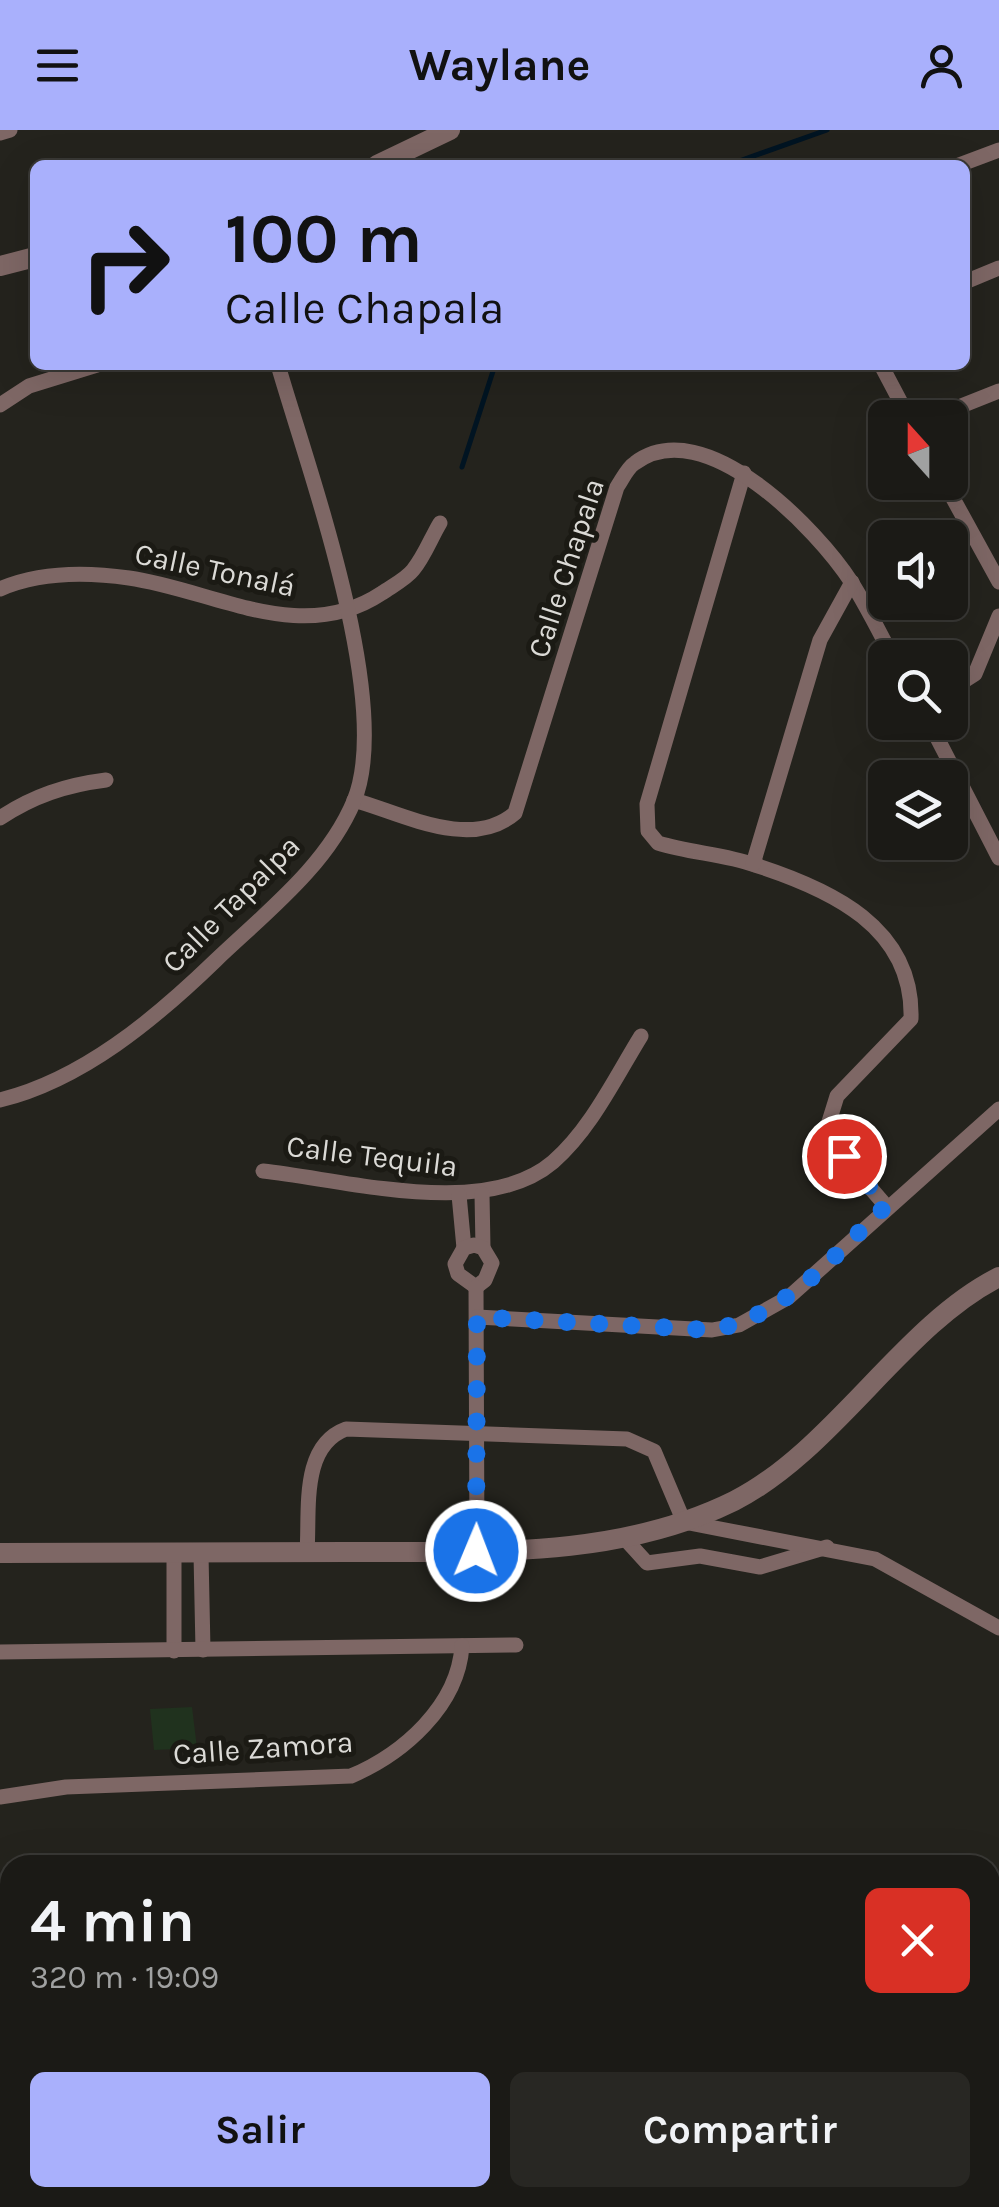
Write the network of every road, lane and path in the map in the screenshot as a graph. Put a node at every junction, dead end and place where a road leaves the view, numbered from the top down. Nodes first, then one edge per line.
1 (10, 130) edge
2 (450, 130) edge
3 (0, 133) edge
4 (999, 150) edge
5 (387, 160) edge
6 (970, 161) edge
7 (30, 258) edge
8 (0, 266) edge
9 (999, 268) edge
10 (970, 280) edge
11 (81, 370) edge
12 (279, 370) edge
13 (884, 370) edge
14 (999, 391) edge
15 (899, 400) edge
16 (968, 403) edge
17 (0, 405) edge
18 (744, 472) junction
19 (954, 500) edge
20 (440, 523) dead end
21 (852, 582) junction
22 (999, 582) edge
23 (0, 589) edge
24 (346, 612) junction
25 (999, 616) edge
26 (884, 640) edge
27 (968, 678) edge
28 (938, 740) edge
29 (106, 780) dead end
30 (354, 800) junction
31 (0, 818) edge
32 (999, 858) edge
33 (754, 864) junction
34 (641, 1036) dead end
35 (0, 1100) edge
36 (999, 1109) edge
37 (263, 1171) dead end
38 (482, 1194) junction
39 (459, 1195) junction
40 (886, 1206) junction
41 (464, 1248) junction
42 (483, 1248) junction
43 (999, 1277) edge
44 (476, 1287) junction
45 (477, 1317) junction
46 (477, 1432) junction
47 (684, 1522) junction
48 (627, 1540) junction
49 (829, 1547) junction
50 (476, 1551) junction
51 (307, 1552) junction
52 (0, 1553) edge
53 (174, 1554) junction
54 (201, 1554) junction
55 (999, 1628) edge
56 (516, 1644) dead end
57 (462, 1646) junction
58 (203, 1650) junction
59 (174, 1651) junction
60 (0, 1652) edge
61 (0, 1797) edge

1 - 3 street
2 - 5 street
4 - 6 street
7 - 8 street
9 - 10 street
11 - 17 street
12 - 24 street, Calle Tapalpa
13 - 15 street
14 - 16 street
18 - 21 street, Calle Chapala
18 - 30 street, Calle Chapala
18 - 33 street
19 - 22 street
20 - 24 street, Calle Tonalá
21 - 26 street, Calle Chapala
21 - 33 street
23 - 24 street, Calle Tonalá
24 - 30 street, Calle Tapalpa
25 - 27 street
28 - 32 street
29 - 31 street
30 - 35 street, Calle Tapalpa
33 - 40 street
34 - 38 street, Calle Tequila
36 - 40 street
37 - 39 street, Calle Tequila
38 - 39 street, Calle Tequila
38 - 42 street
39 - 41 street
40 - 45 street
41 - 42 street
41 - 44 street
42 - 44 street
43 - 47 street
44 - 45 street
45 - 46 street
46 - 47 street
46 - 50 street
46 - 51 street
47 - 48 street
47 - 49 street
48 - 49 street
48 - 50 street
49 - 55 street
50 - 51 street
51 - 54 street
52 - 53 street
53 - 54 street
53 - 59 street
54 - 58 street
56 - 57 street
57 - 58 street
57 - 61 street, Calle Zamora
58 - 59 street
59 - 60 street

